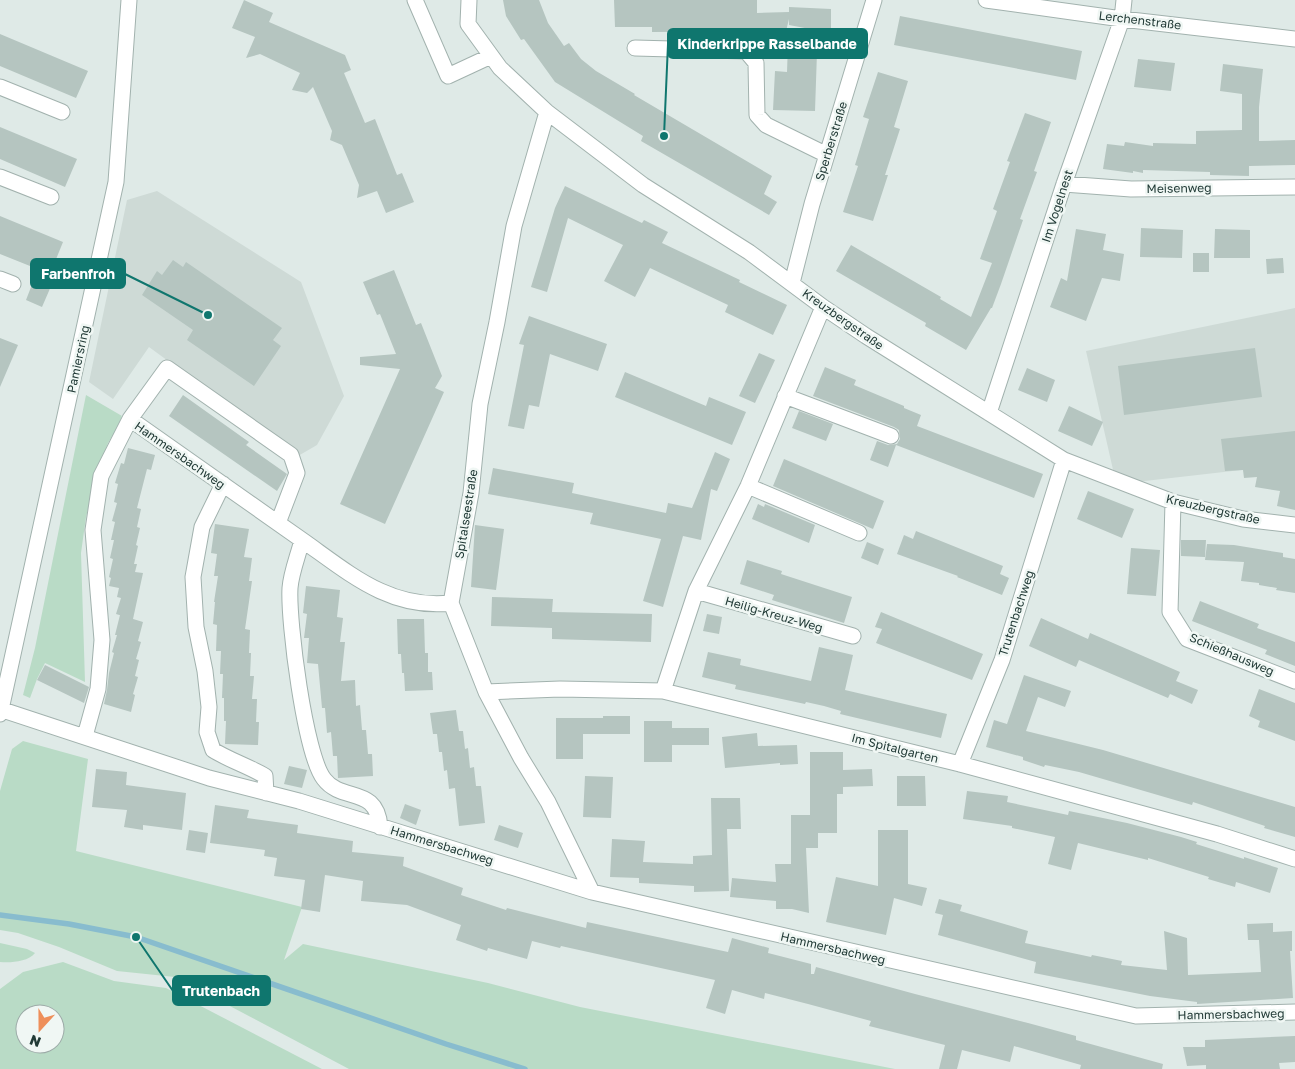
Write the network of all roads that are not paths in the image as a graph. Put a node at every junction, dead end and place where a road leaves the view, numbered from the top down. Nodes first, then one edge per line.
1 (128, 0) edge
2 (415, 0) edge
3 (469, 0) edge
4 (874, 0) edge
5 (986, 0) edge
6 (1124, 0) edge
7 (1122, 19) junction
8 (1295, 39) edge
9 (635, 48) dead end
10 (491, 56) junction
11 (0, 87) edge
12 (62, 112) dead end
13 (547, 112) junction
14 (827, 155) junction
15 (0, 177) edge
16 (1064, 184) junction
17 (1295, 186) edge
18 (50, 197) dead end
19 (792, 283) junction
20 (823, 307) junction
21 (785, 396) junction
22 (989, 413) junction
23 (130, 419) junction
24 (891, 436) dead end
25 (1064, 460) junction
26 (223, 484) junction
27 (748, 486) junction
28 (1172, 502) junction
29 (278, 524) junction
30 (1295, 525) edge
31 (858, 533) dead end
32 (302, 540) junction
33 (696, 591) junction
34 (451, 603) junction
35 (853, 636) dead end
36 (1295, 681) edge
37 (663, 691) junction
38 (486, 692) junction
39 (0, 711) edge
40 (85, 736) junction
41 (960, 764) junction
42 (266, 793) junction
43 (380, 826) junction
44 (1295, 859) edge
45 (592, 892) junction
46 (1295, 1012) edge

1 - 39 street, Pamiersring
2 - 10 street
3 - 10 street, Kreuzbergstraße
4 - 14 street, Sperberstraße
5 - 7 street, Lerchenstraße
6 - 7 street, Im Vogelnest
7 - 8 street, Lerchenstraße
7 - 16 street, Im Vogelnest
9 - 14 street
10 - 13 street, Kreuzbergstraße
11 - 12 street
13 - 19 street, Kreuzbergstraße
13 - 34 street, Spitalseestraße
14 - 19 street, Sperberstraße
15 - 18 street
16 - 17 street, Meisenweg
16 - 22 street, Im Vogelnest
19 - 20 street, Kreuzbergstraße
20 - 21 street
20 - 22 street, Kreuzbergstraße
21 - 24 street
21 - 27 street
22 - 25 street, Kreuzbergstraße
23 - 26 street, Hammersbachweg
23 - 29 street
23 - 40 street, Hammersbachweg
25 - 28 street, Kreuzbergstraße
25 - 41 street, Trutenbachweg
26 - 29 street, Hammersbachweg
26 - 42 street
27 - 31 street
27 - 33 street
28 - 30 street, Kreuzbergstraße
28 - 36 street, Schießhausweg
29 - 32 street, Hammersbachweg
32 - 34 street, Hammersbachweg
32 - 43 street, Hammersbachweg
33 - 35 street, Heilig-Kreuz-Weg
33 - 37 street
34 - 38 street
37 - 38 street, Im Spitalgarten
37 - 41 street, Im Spitalgarten
38 - 45 street
39 - 40 street, Hammersbachweg
40 - 42 street, Hammersbachweg
41 - 44 street, Im Spitalgarten
42 - 43 street, Hammersbachweg
43 - 45 street, Hammersbachweg
45 - 46 street, Hammersbachweg

